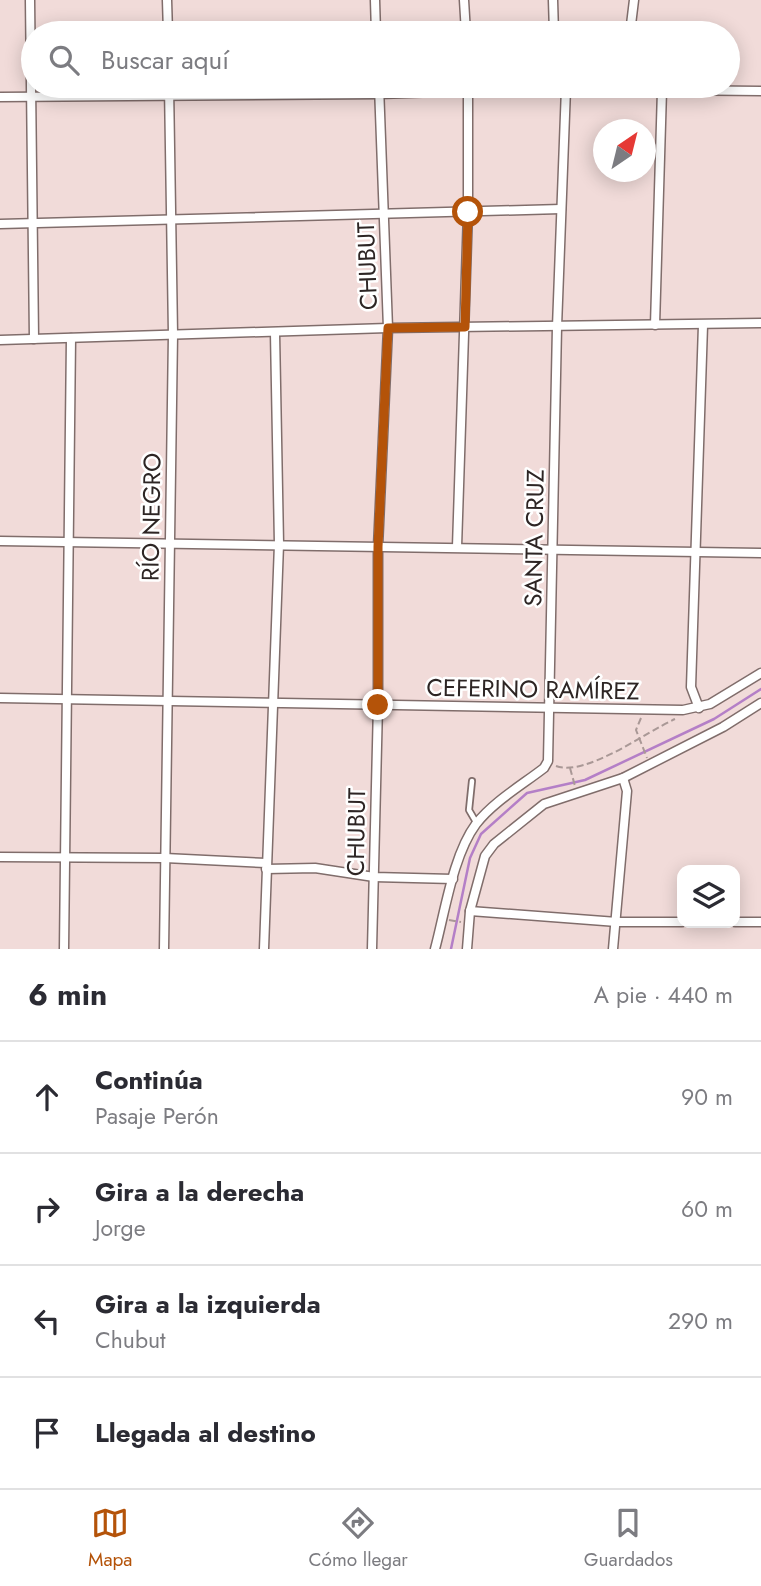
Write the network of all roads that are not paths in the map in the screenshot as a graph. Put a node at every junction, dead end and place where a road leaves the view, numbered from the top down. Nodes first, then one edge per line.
1 (30, 0) edge
2 (167, 0) edge
3 (375, 0) edge
4 (464, 0) edge
5 (553, 0) edge
6 (634, 0) edge
7 (30, 21) edge
8 (168, 21) edge
9 (376, 21) edge
10 (465, 21) edge
11 (554, 21) edge
12 (631, 21) edge
13 (740, 91) edge
14 (761, 91) edge
15 (21, 96) edge
16 (0, 97) edge
17 (31, 98) edge
18 (169, 98) edge
19 (379, 98) edge
20 (468, 98) edge
21 (566, 98) edge
22 (662, 98) edge
23 (561, 209) junction
24 (468, 212) junction
25 (384, 215) junction
26 (172, 220) junction
27 (33, 223) junction
28 (0, 224) edge
29 (761, 323) edge
30 (655, 325) junction
31 (703, 325) junction
32 (465, 327) junction
33 (557, 327) junction
34 (388, 328) junction
35 (275, 333) junction
36 (173, 334) junction
37 (71, 338) junction
38 (34, 339) junction
39 (0, 340) edge
40 (0, 541) edge
41 (71, 542) junction
42 (170, 542) junction
43 (279, 544) junction
44 (378, 547) junction
45 (457, 547) junction
46 (553, 549) junction
47 (695, 552) junction
48 (761, 553) edge
49 (761, 673) edge
50 (0, 698) edge
51 (67, 699) junction
52 (167, 701) junction
53 (761, 703) edge
54 (271, 705) junction
55 (378, 705) junction
56 (699, 708) junction
57 (549, 709) junction
58 (623, 778) junction
59 (472, 780) dead end
60 (477, 823) junction
61 (0, 857) edge
62 (165, 858) junction
63 (65, 859) junction
64 (266, 866) junction
65 (374, 877) junction
66 (453, 879) junction
67 (470, 911) junction
68 (617, 922) junction
69 (677, 922) edge
70 (740, 922) edge
71 (761, 922) edge
72 (64, 949) edge
73 (164, 949) edge
74 (264, 949) edge
75 (372, 949) edge
76 (435, 949) edge
77 (467, 949) edge
78 (613, 949) edge

1 - 7 street
2 - 8 street
3 - 9 street
4 - 10 street
5 - 11 street
6 - 12 street
13 - 14 street
15 - 16 street
17 - 27 street
18 - 26 street, RÍO NEGRO
19 - 25 street, CHUBUT
20 - 24 street
21 - 23 street, SANTA CRUZ
22 - 30 street
23 - 24 street
23 - 33 street, SANTA CRUZ
24 - 25 street
24 - 32 street
25 - 26 street
25 - 34 street, CHUBUT
26 - 27 street
26 - 36 street, RÍO NEGRO
27 - 28 street
27 - 38 street
29 - 31 street
30 - 31 street
30 - 33 street
31 - 47 street
32 - 33 street
32 - 34 street
32 - 45 street
33 - 46 street, SANTA CRUZ
34 - 35 street
34 - 44 street, CHUBUT
35 - 36 street
35 - 43 street
36 - 37 street
36 - 42 street, RÍO NEGRO
37 - 38 street
37 - 41 street
38 - 39 street
40 - 41 street
41 - 42 street
41 - 51 street
42 - 43 street
42 - 52 street, RÍO NEGRO
43 - 44 street
43 - 54 street
44 - 45 street
44 - 55 street, CHUBUT
45 - 46 street
46 - 47 street
46 - 57 street, SANTA CRUZ
47 - 48 street
47 - 56 street
49 - 56 street, CEFERINO RAMÍREZ
50 - 51 street, CEFERINO RAMÍREZ
51 - 52 street, CEFERINO RAMÍREZ
51 - 63 street
52 - 54 street, CEFERINO RAMÍREZ
52 - 62 street, RÍO NEGRO
53 - 58 street
54 - 55 street, CEFERINO RAMÍREZ
54 - 64 street
55 - 57 street, CEFERINO RAMÍREZ
55 - 65 street, CHUBUT
56 - 57 street, CEFERINO RAMÍREZ
57 - 60 street, SANTA CRUZ
58 - 67 street
58 - 68 street
59 - 60 lane
60 - 66 street
61 - 63 street
62 - 63 street
62 - 64 street
62 - 73 street, RÍO NEGRO
63 - 72 street
64 - 65 street
64 - 74 street
65 - 66 street
65 - 75 street, CHUBUT
66 - 76 street
67 - 68 street
67 - 77 street
68 - 69 street
68 - 78 street
70 - 71 street

